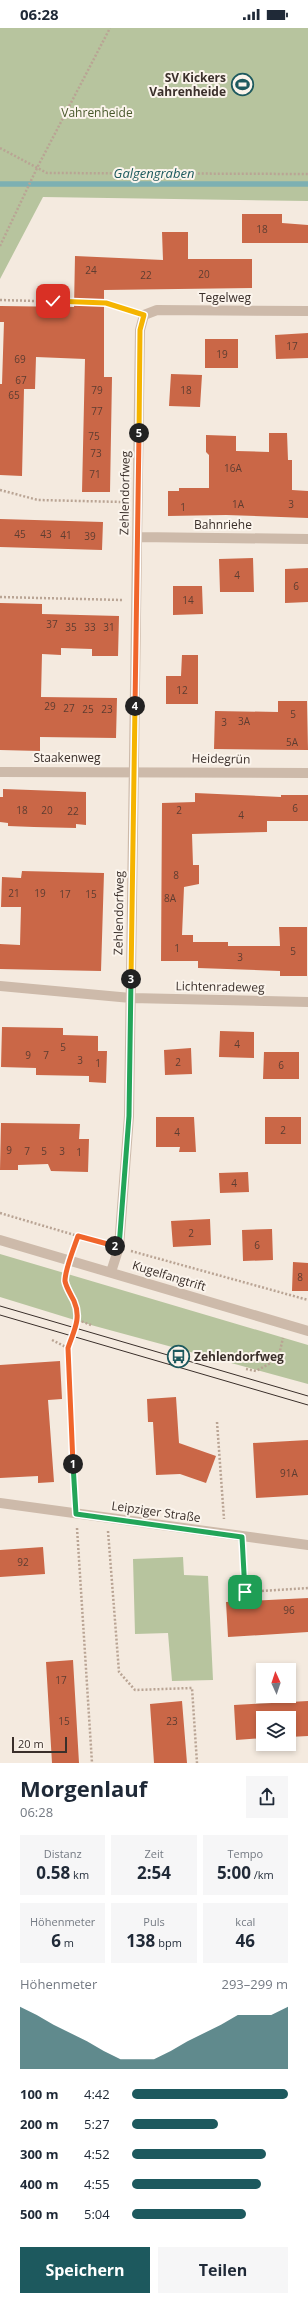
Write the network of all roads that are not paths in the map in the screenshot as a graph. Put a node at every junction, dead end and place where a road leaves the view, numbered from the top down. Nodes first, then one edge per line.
1 (308, 311) edge
2 (144, 315) joint
3 (137, 537) junction
4 (308, 539) edge
5 (134, 771) junction
6 (0, 772) edge
7 (308, 773) edge
8 (0, 986) edge
9 (131, 998) junction
10 (308, 1002) edge
11 (0, 1240) edge
12 (111, 1272) junction
13 (308, 1331) edge
14 (0, 1503) edge
15 (308, 1545) edge

1 - 2 street, Tegelweg
2 - 3 street, Zehlendorfweg
3 - 4 street, Bahnriehe
3 - 5 street, Zehlendorfweg
5 - 6 street, Staakenweg
5 - 7 street, Heidegrün
5 - 9 street, Zehlendorfweg
8 - 9 street
9 - 10 street, Lichtenradeweg
9 - 12 street, Zehlendorfweg
11 - 12 street, Kugelfangtrift
12 - 13 street, Kugelfangtrift
14 - 15 street, Leipziger Straße

